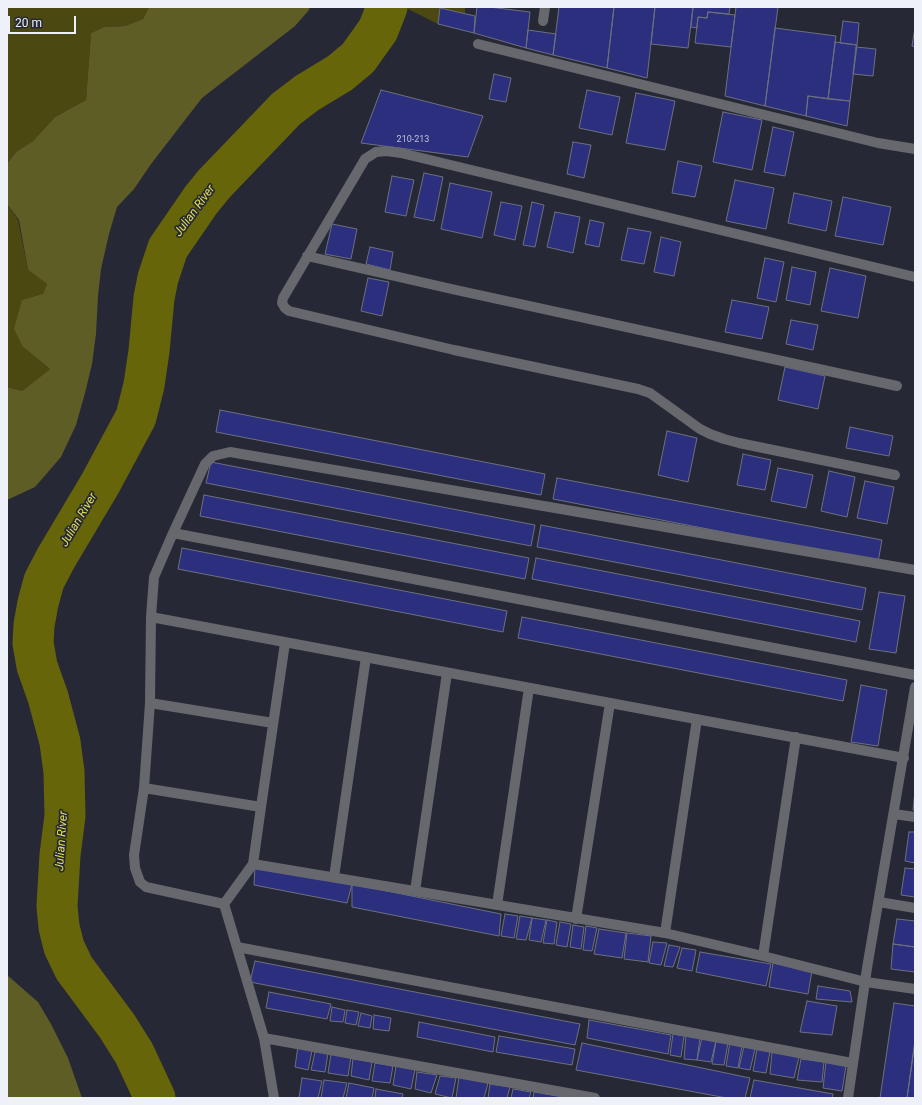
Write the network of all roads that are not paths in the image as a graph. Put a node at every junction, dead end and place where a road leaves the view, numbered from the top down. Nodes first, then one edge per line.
1 (545, 7) edge
2 (543, 21) dead end
3 (478, 44) dead end
4 (915, 149) edge
5 (308, 256) junction
6 (915, 277) edge
7 (897, 386) dead end
8 (895, 475) dead end
9 (173, 533) junction
10 (915, 570) edge
11 (151, 617) junction
12 (286, 643) junction
13 (366, 658) junction
14 (447, 673) junction
15 (915, 675) edge
16 (915, 687) edge
17 (529, 688) junction
18 (150, 703) junction
19 (610, 703) junction
20 (697, 718) junction
21 (273, 723) junction
22 (911, 732) edge
23 (796, 738) junction
24 (904, 758) junction
25 (144, 788) junction
26 (261, 807) junction
27 (894, 814) junction
28 (915, 817) edge
29 (253, 864) junction
30 (334, 877) junction
31 (415, 891) junction
32 (879, 902) junction
33 (224, 904) junction
34 (497, 905) junction
35 (915, 908) edge
36 (576, 919) junction
37 (665, 933) junction
38 (237, 947) junction
39 (764, 956) junction
40 (866, 982) junction
41 (915, 989) edge
42 (264, 1038) junction
43 (852, 1063) junction
44 (274, 1098) edge
45 (595, 1098) edge
46 (848, 1098) edge

1 - 2 street
3 - 4 street
5 - 6 street
5 - 7 street
5 - 8 street
9 - 10 street
9 - 11 street
9 - 15 street
11 - 12 street
11 - 18 street
12 - 13 street
12 - 21 street
13 - 14 street
13 - 30 street
14 - 17 street
14 - 31 street
16 - 22 street
17 - 19 street
17 - 34 street
18 - 21 street
18 - 25 street
19 - 20 street
19 - 36 street
20 - 23 street
20 - 37 street
21 - 26 street
22 - 24 street
23 - 24 street
23 - 39 street
24 - 27 street
25 - 26 street
25 - 33 street
26 - 29 street
27 - 28 street
27 - 32 street
29 - 30 street
29 - 33 street
30 - 31 street
31 - 34 street
32 - 35 street
32 - 40 street
33 - 38 street
34 - 36 street
36 - 37 street
37 - 39 street
38 - 42 street
38 - 43 street
39 - 40 street
40 - 41 street
40 - 43 street
42 - 44 street
42 - 45 street
43 - 46 street

